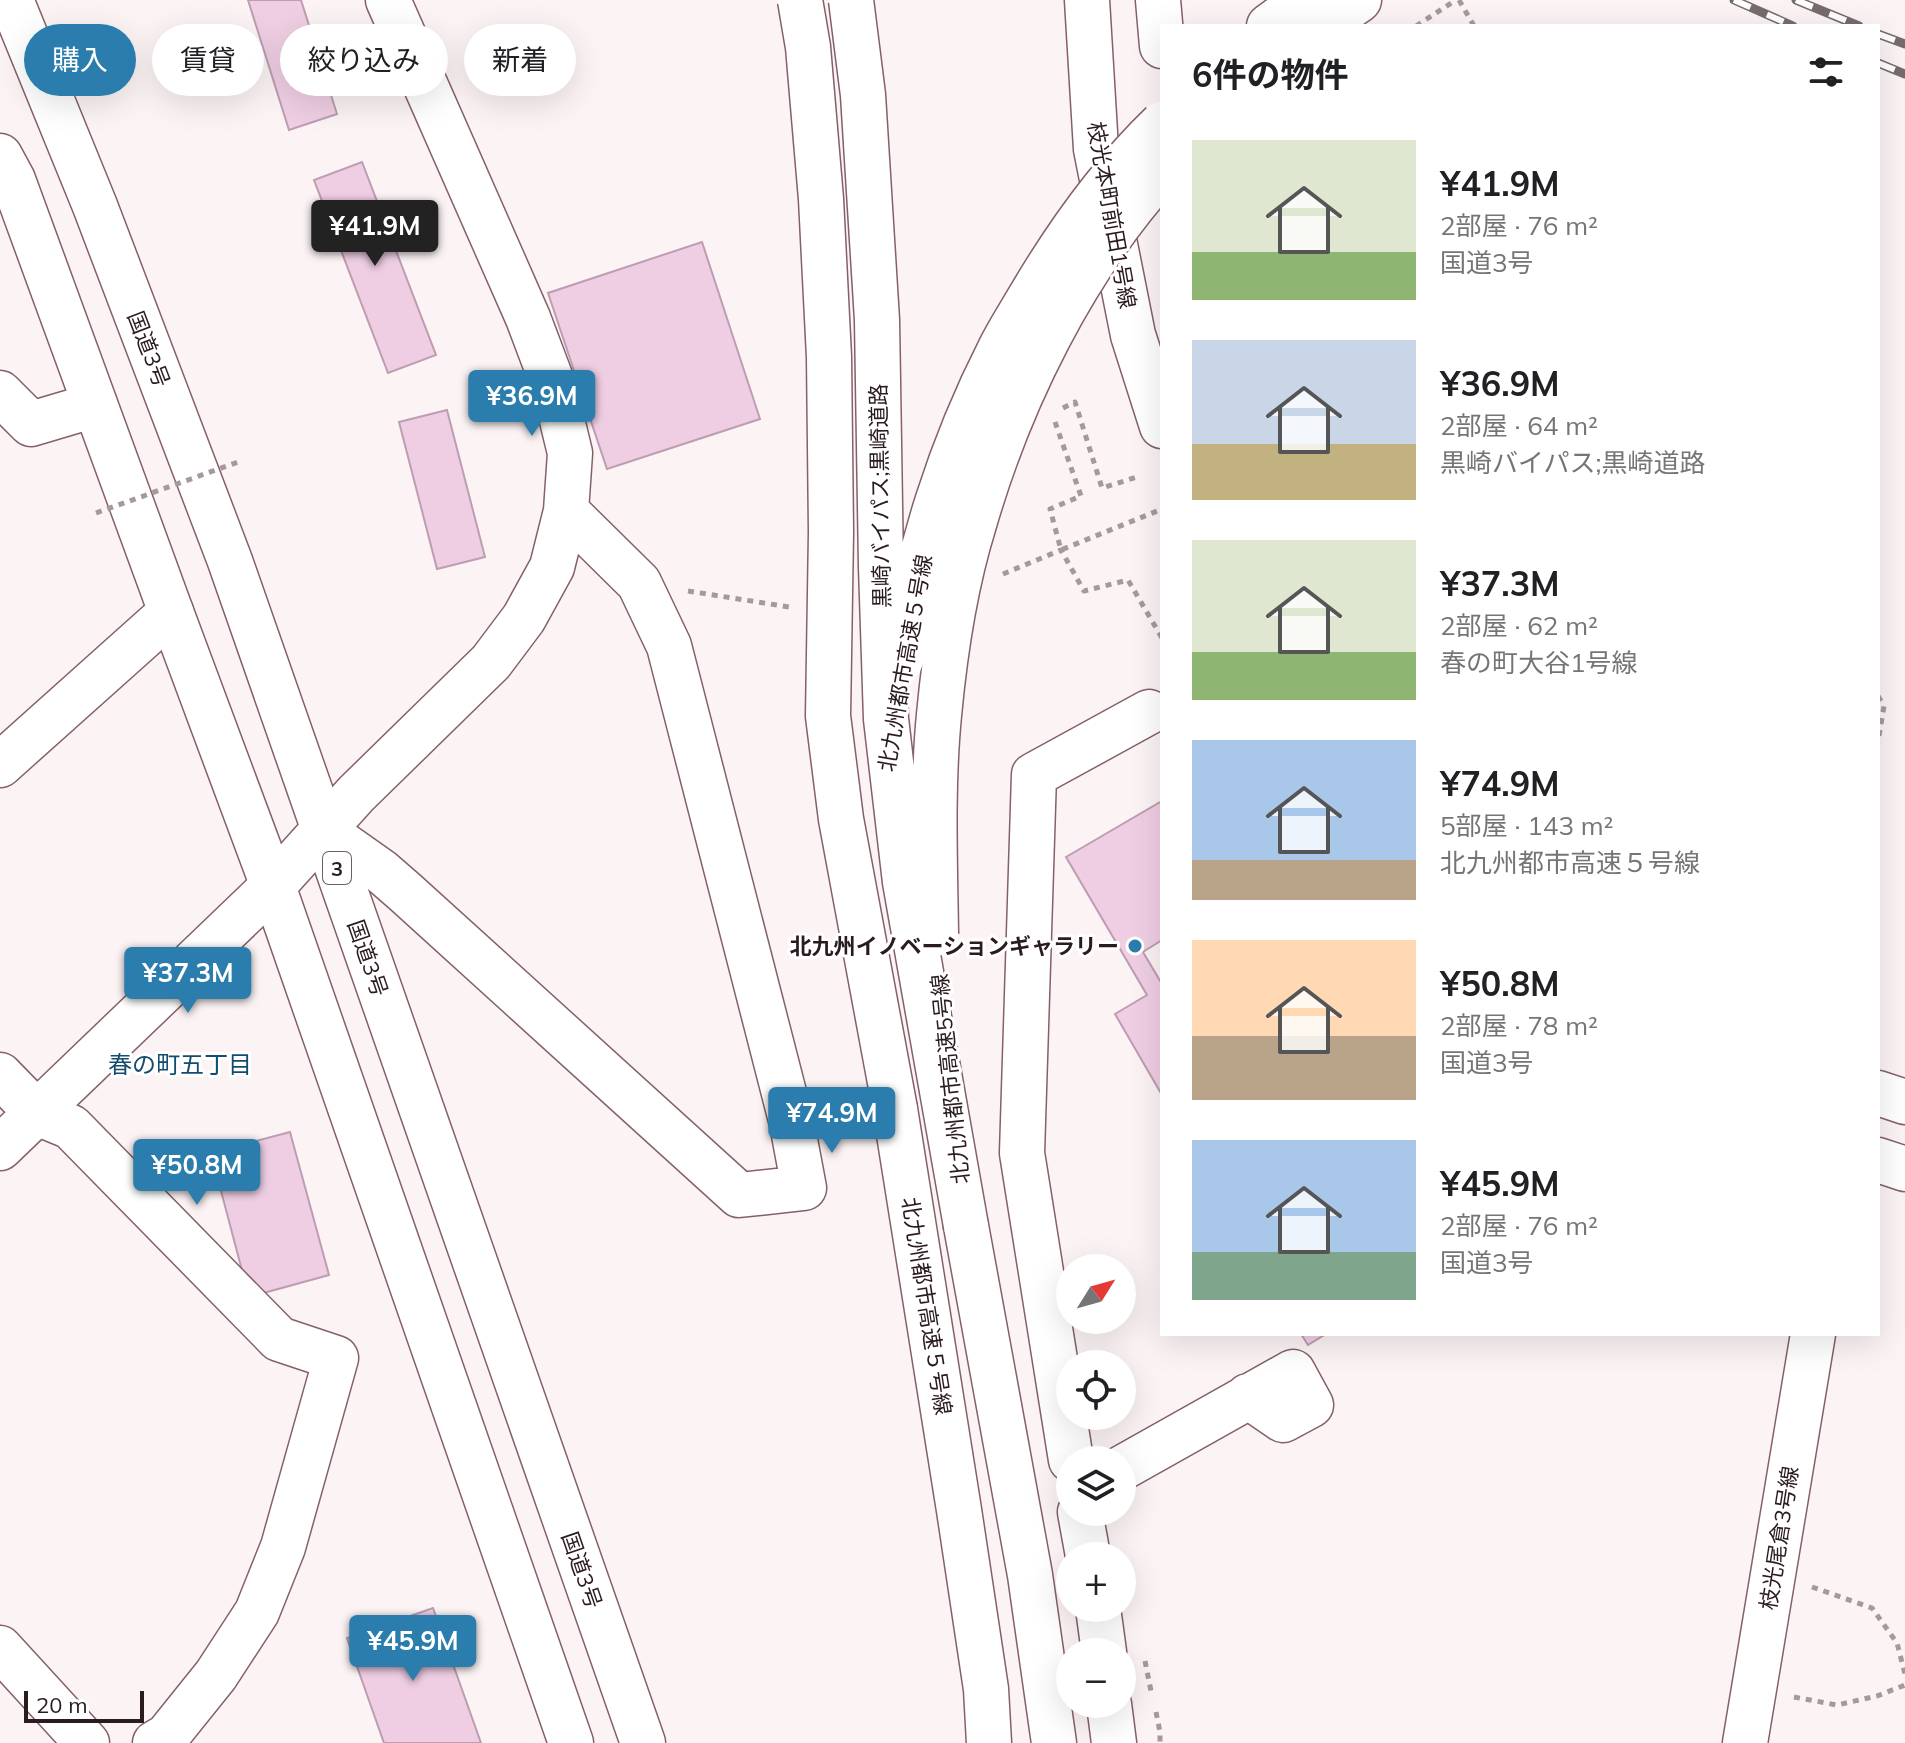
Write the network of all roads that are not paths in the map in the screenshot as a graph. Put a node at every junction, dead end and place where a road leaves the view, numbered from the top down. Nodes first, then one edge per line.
1 (11, 0) edge
2 (388, 0) edge
3 (800, 0) edge
4 (851, 0) edge
5 (1087, 0) edge
6 (1158, 0) edge
7 (1305, 0) edge
8 (1359, 0) edge
9 (0, 6) edge
10 (1160, 24) edge
11 (1272, 24) edge
12 (1324, 24) edge
13 (1160, 126) edge
14 (3, 165) edge
15 (1160, 174) edge
16 (95, 206) junction
17 (0, 393) edge
18 (95, 405) junction
19 (1160, 420) edge
20 (566, 511) junction
21 (171, 612) junction
22 (1149, 712) dead end
23 (0, 765) edge
24 (324, 831) junction
25 (273, 886) junction
26 (0, 1075) edge
27 (1880, 1094) edge
28 (1905, 1102) edge
29 (895, 1109) junction
30 (37, 1113) junction
31 (0, 1148) edge
32 (1880, 1161) edge
33 (1905, 1169) edge
34 (966, 1226) junction
35 (1813, 1336) edge
36 (1248, 1396) dead end
37 (1069, 1446) edge
38 (1136, 1460) edge
39 (0, 1648) edge
40 (1111, 1718) edge
41 (87, 1743) edge
42 (155, 1743) edge
43 (571, 1743) edge
44 (643, 1743) edge
45 (989, 1743) edge
46 (1054, 1743) edge
47 (1114, 1743) edge
48 (1745, 1743) edge

1 - 16 main road, 国道3号 / 3
2 - 20 main road
3 - 29 main road, bridge
4 - 34 main road, 黒崎バイパス;黒崎道路, bridge
5 - 19 main road, 枝光本町前田1号線
6 - 10 main road
7 - 11 main road
8 - 12 main road
9 - 16 main road
13 - 29 main road, 北九州都市高速５号線, bridge
14 - 18 main road
15 - 34 main road, 北九州都市高速5号線, bridge
16 - 24 main road, 国道3号 / 3
17 - 18 main road
18 - 21 main road
20 - 24 main road
20 - 24 main road
21 - 23 main road
21 - 25 main road
22 - 37 main road
24 - 25 main road
24 - 44 main road, 国道3号 / 3
25 - 30 main road
25 - 43 main road
26 - 30 main road
27 - 28 main road
29 - 45 main road, 北九州都市高速５号線
30 - 31 main road
30 - 42 main road
32 - 33 main road
34 - 46 main road, 北九州都市高速5号線
35 - 48 main road, 枝光尾倉3号線
36 - 38 main road
39 - 41 main road
40 - 47 main road

